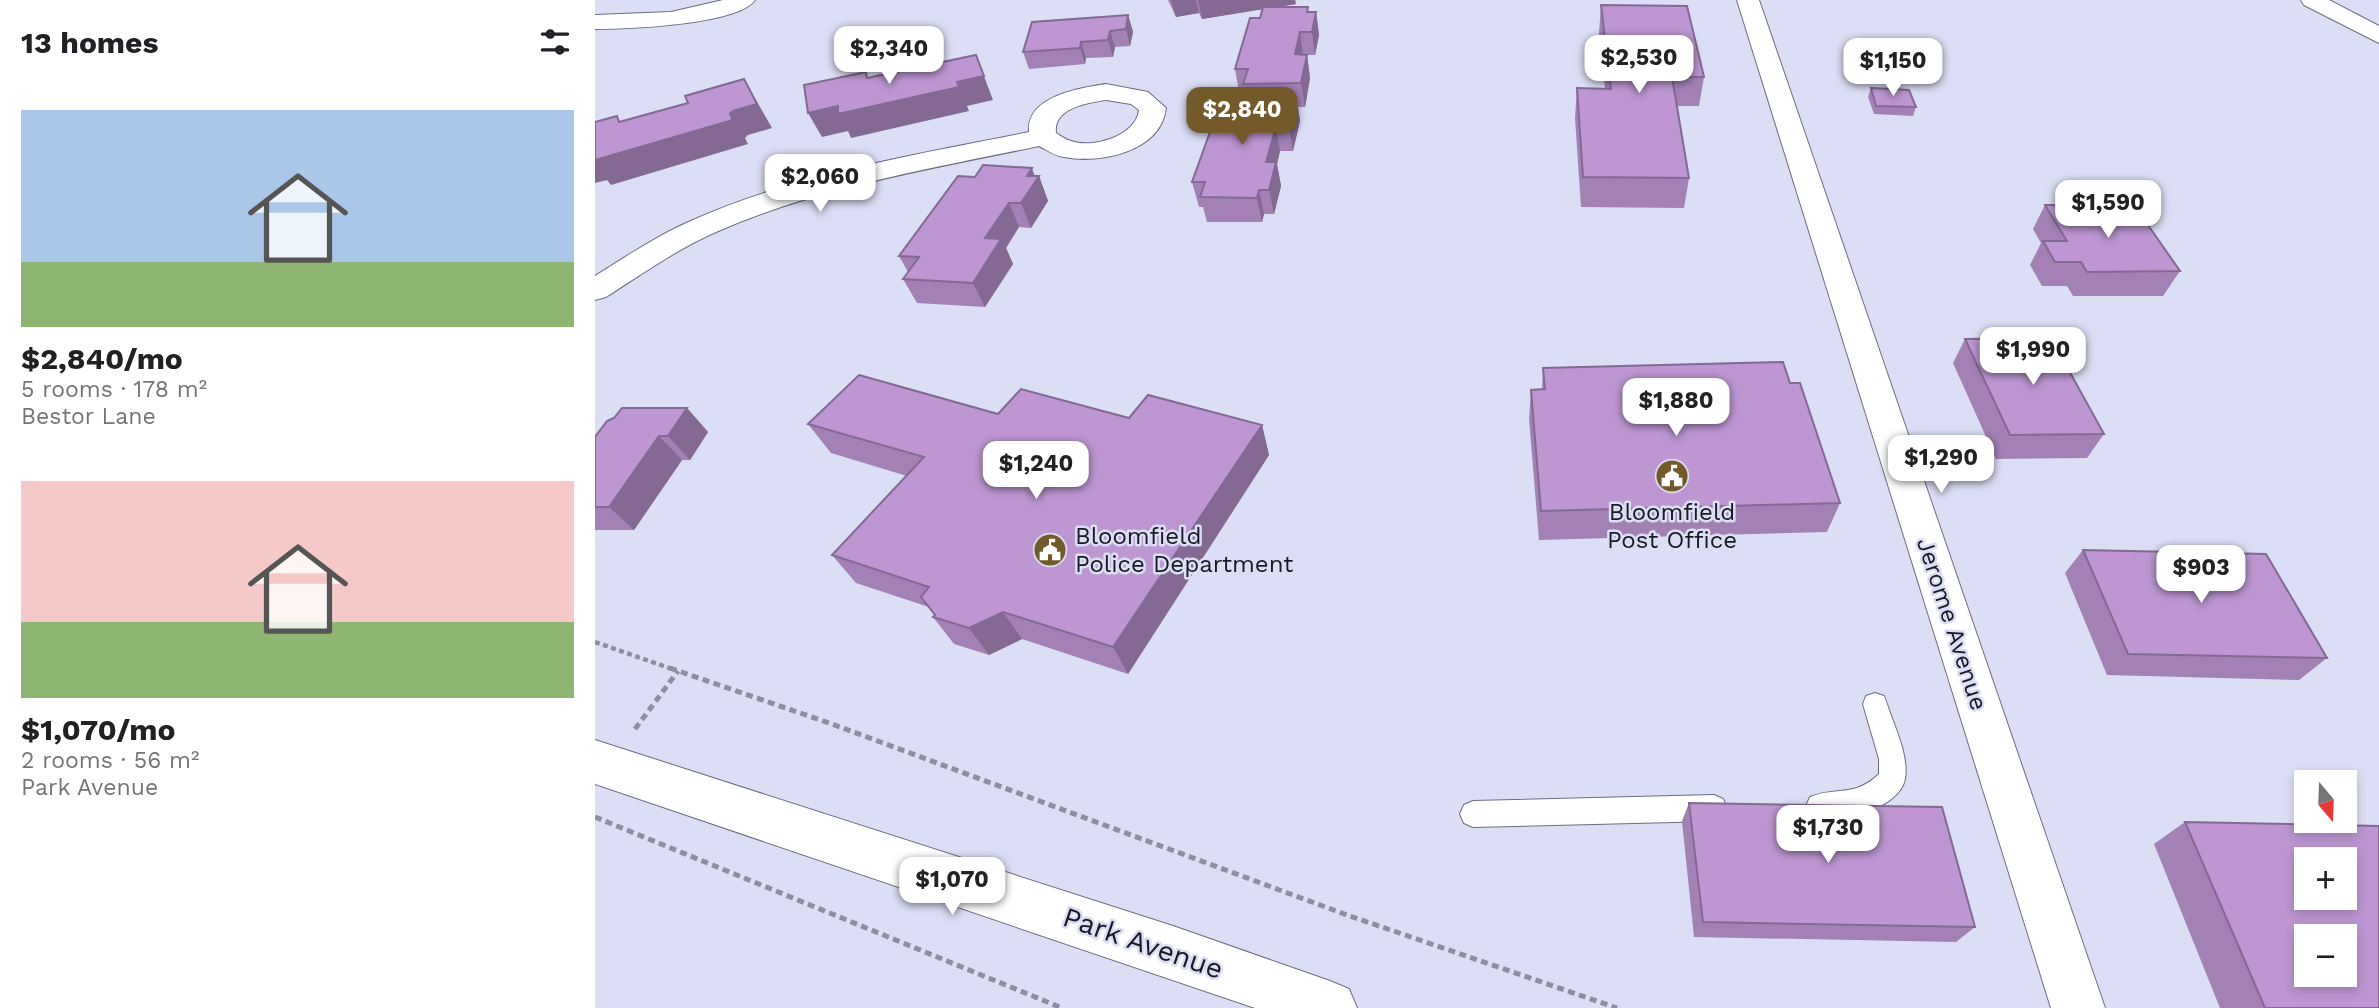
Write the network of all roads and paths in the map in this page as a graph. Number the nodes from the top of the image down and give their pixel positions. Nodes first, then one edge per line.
1 (744, 0) edge
2 (1748, 0) edge
3 (2312, 0) edge
4 (595, 22) edge
5 (2379, 36) edge
6 (1043, 137) dead end
7 (595, 290) edge
8 (595, 642) edge
9 (1875, 704) dead end
10 (595, 762) edge
11 (1788, 807) edge
12 (1734, 808) edge
13 (1473, 814) dead end
14 (595, 817) edge
15 (1062, 1008) edge
16 (1331, 1008) edge
17 (1618, 1008) edge
18 (2078, 1008) edge

1 - 4 street
2 - 18 street, Jerome Avenue
3 - 5 street
6 - 7 street
8 - 17 path
9 - 11 lane
10 - 16 street, Park Avenue
12 - 13 lane
14 - 15 path

